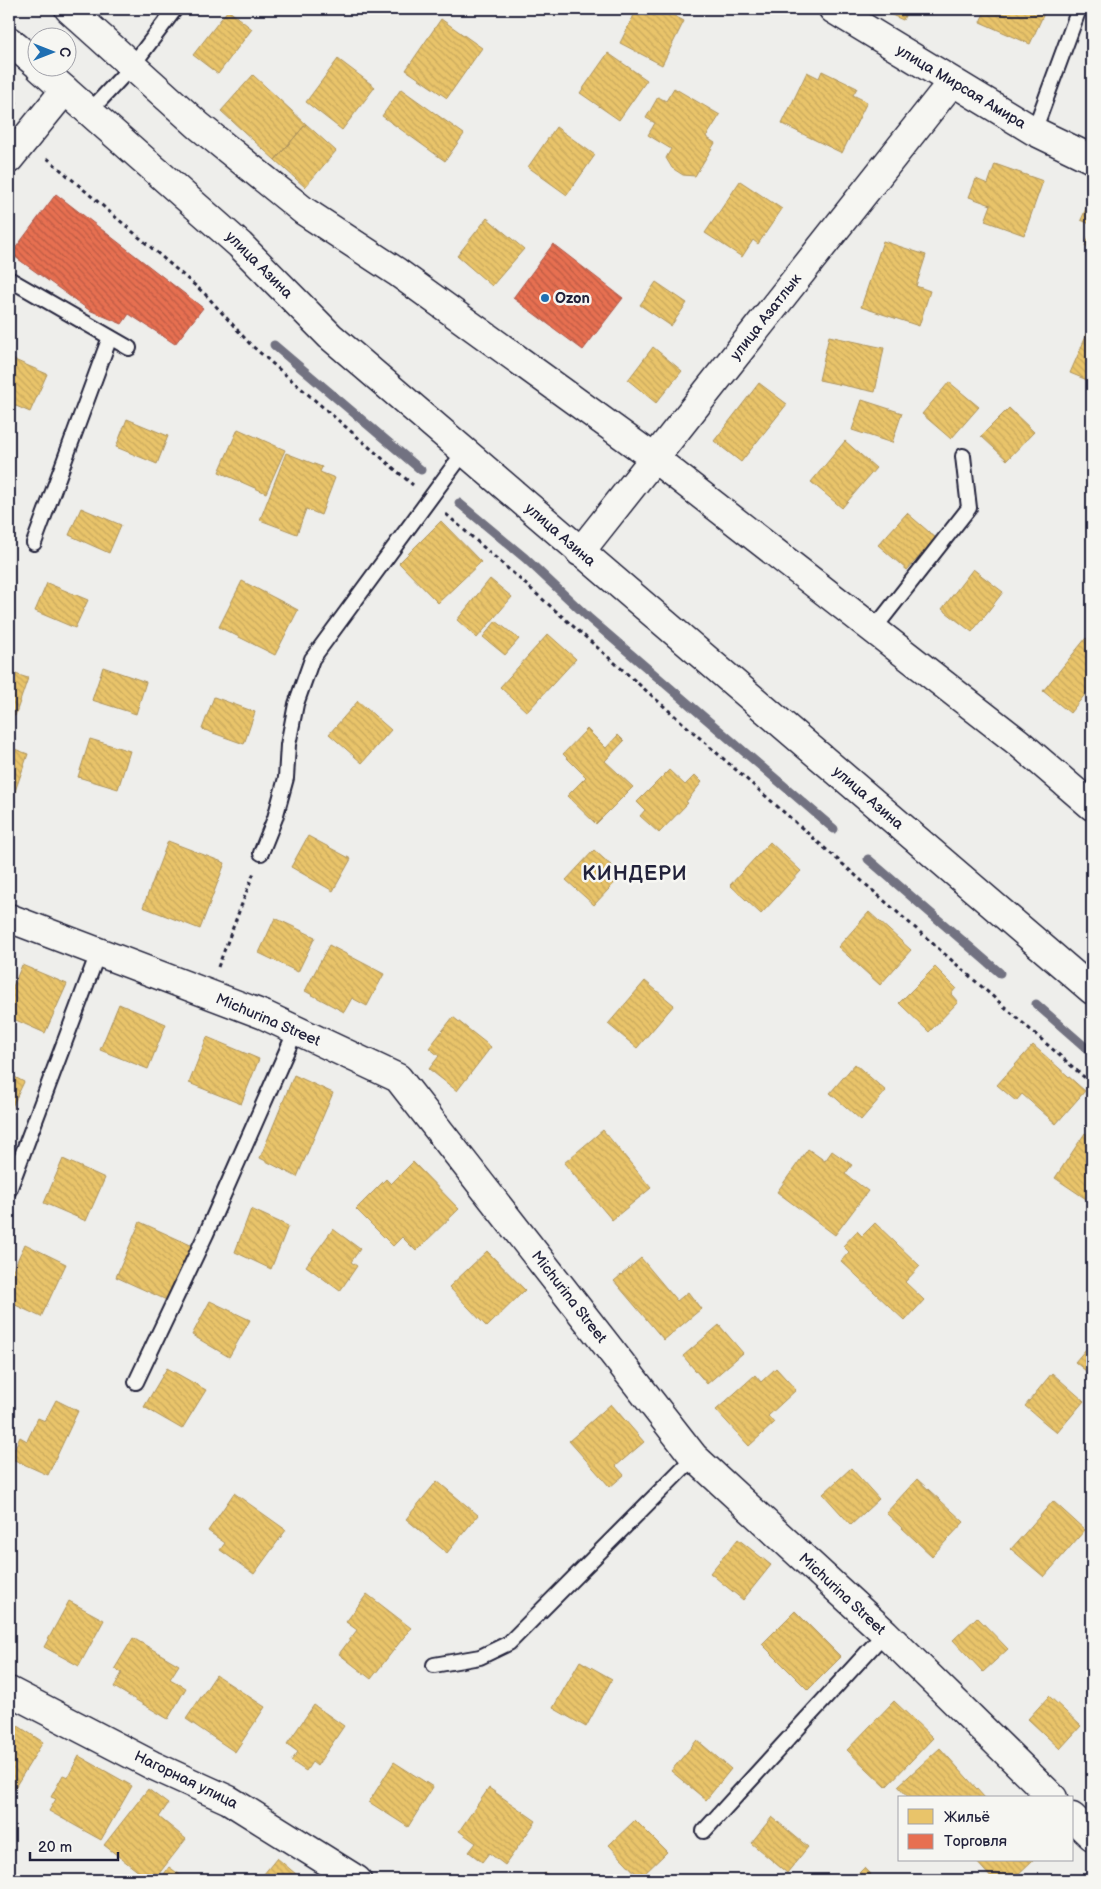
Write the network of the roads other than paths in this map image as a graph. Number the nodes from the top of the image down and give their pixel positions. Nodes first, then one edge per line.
1 (70, 9) edge
2 (175, 9) edge
3 (832, 9) edge
4 (1079, 9) edge
5 (9, 41) edge
6 (28, 57) edge
7 (132, 66) junction
8 (52, 78) edge
9 (952, 82) junction
10 (65, 90) junction
11 (90, 112) junction
12 (1034, 131) junction
13 (17, 149) edge
14 (1092, 159) edge
15 (9, 279) edge
16 (110, 337) junction
17 (129, 348) dead end
18 (464, 452) junction
19 (963, 456) dead end
20 (654, 458) junction
21 (34, 543) dead end
22 (580, 552) junction
23 (874, 629) junction
24 (1092, 806) edge
25 (261, 853) road end
26 (9, 918) edge
27 (98, 953) junction
28 (1092, 990) edge
29 (296, 1030) junction
30 (9, 1190) edge
31 (136, 1382) dead end
32 (694, 1457) junction
33 (885, 1633) junction
34 (434, 1665) dead end
35 (9, 1690) edge
36 (1051, 1796) edge
37 (1074, 1819) edge
38 (704, 1831) dead end
39 (1092, 1836) edge
40 (357, 1880) edge

1 - 7 street
2 - 7 lane
3 - 9 street, улица Мирсая Амира
4 - 12 lane
5 - 6 street, улица Азина
7 - 11 lane
7 - 20 street
8 - 10 street, улица Азина
9 - 12 street, улица Мирсая Амира
9 - 20 street, улица Азатлык
10 - 11 street, улица Азина
10 - 13 street
11 - 18 street, улица Азина
12 - 14 street, улица Мирсая Амира
15 - 16 lane
16 - 17 lane
16 - 21 lane
18 - 22 street, улица Азина
18 - 25 lane
19 - 23 lane
20 - 22 street, улица Азатлык
20 - 23 street
22 - 28 street, улица Азина
23 - 24 street
26 - 27 street, Michurina Street
27 - 29 street, Michurina Street
27 - 30 lane
29 - 31 lane
29 - 32 street, Michurina Street
32 - 33 street, Michurina Street
32 - 34 lane
33 - 36 street, Michurina Street
33 - 38 lane
35 - 40 street, Нагорная улица
37 - 39 street

